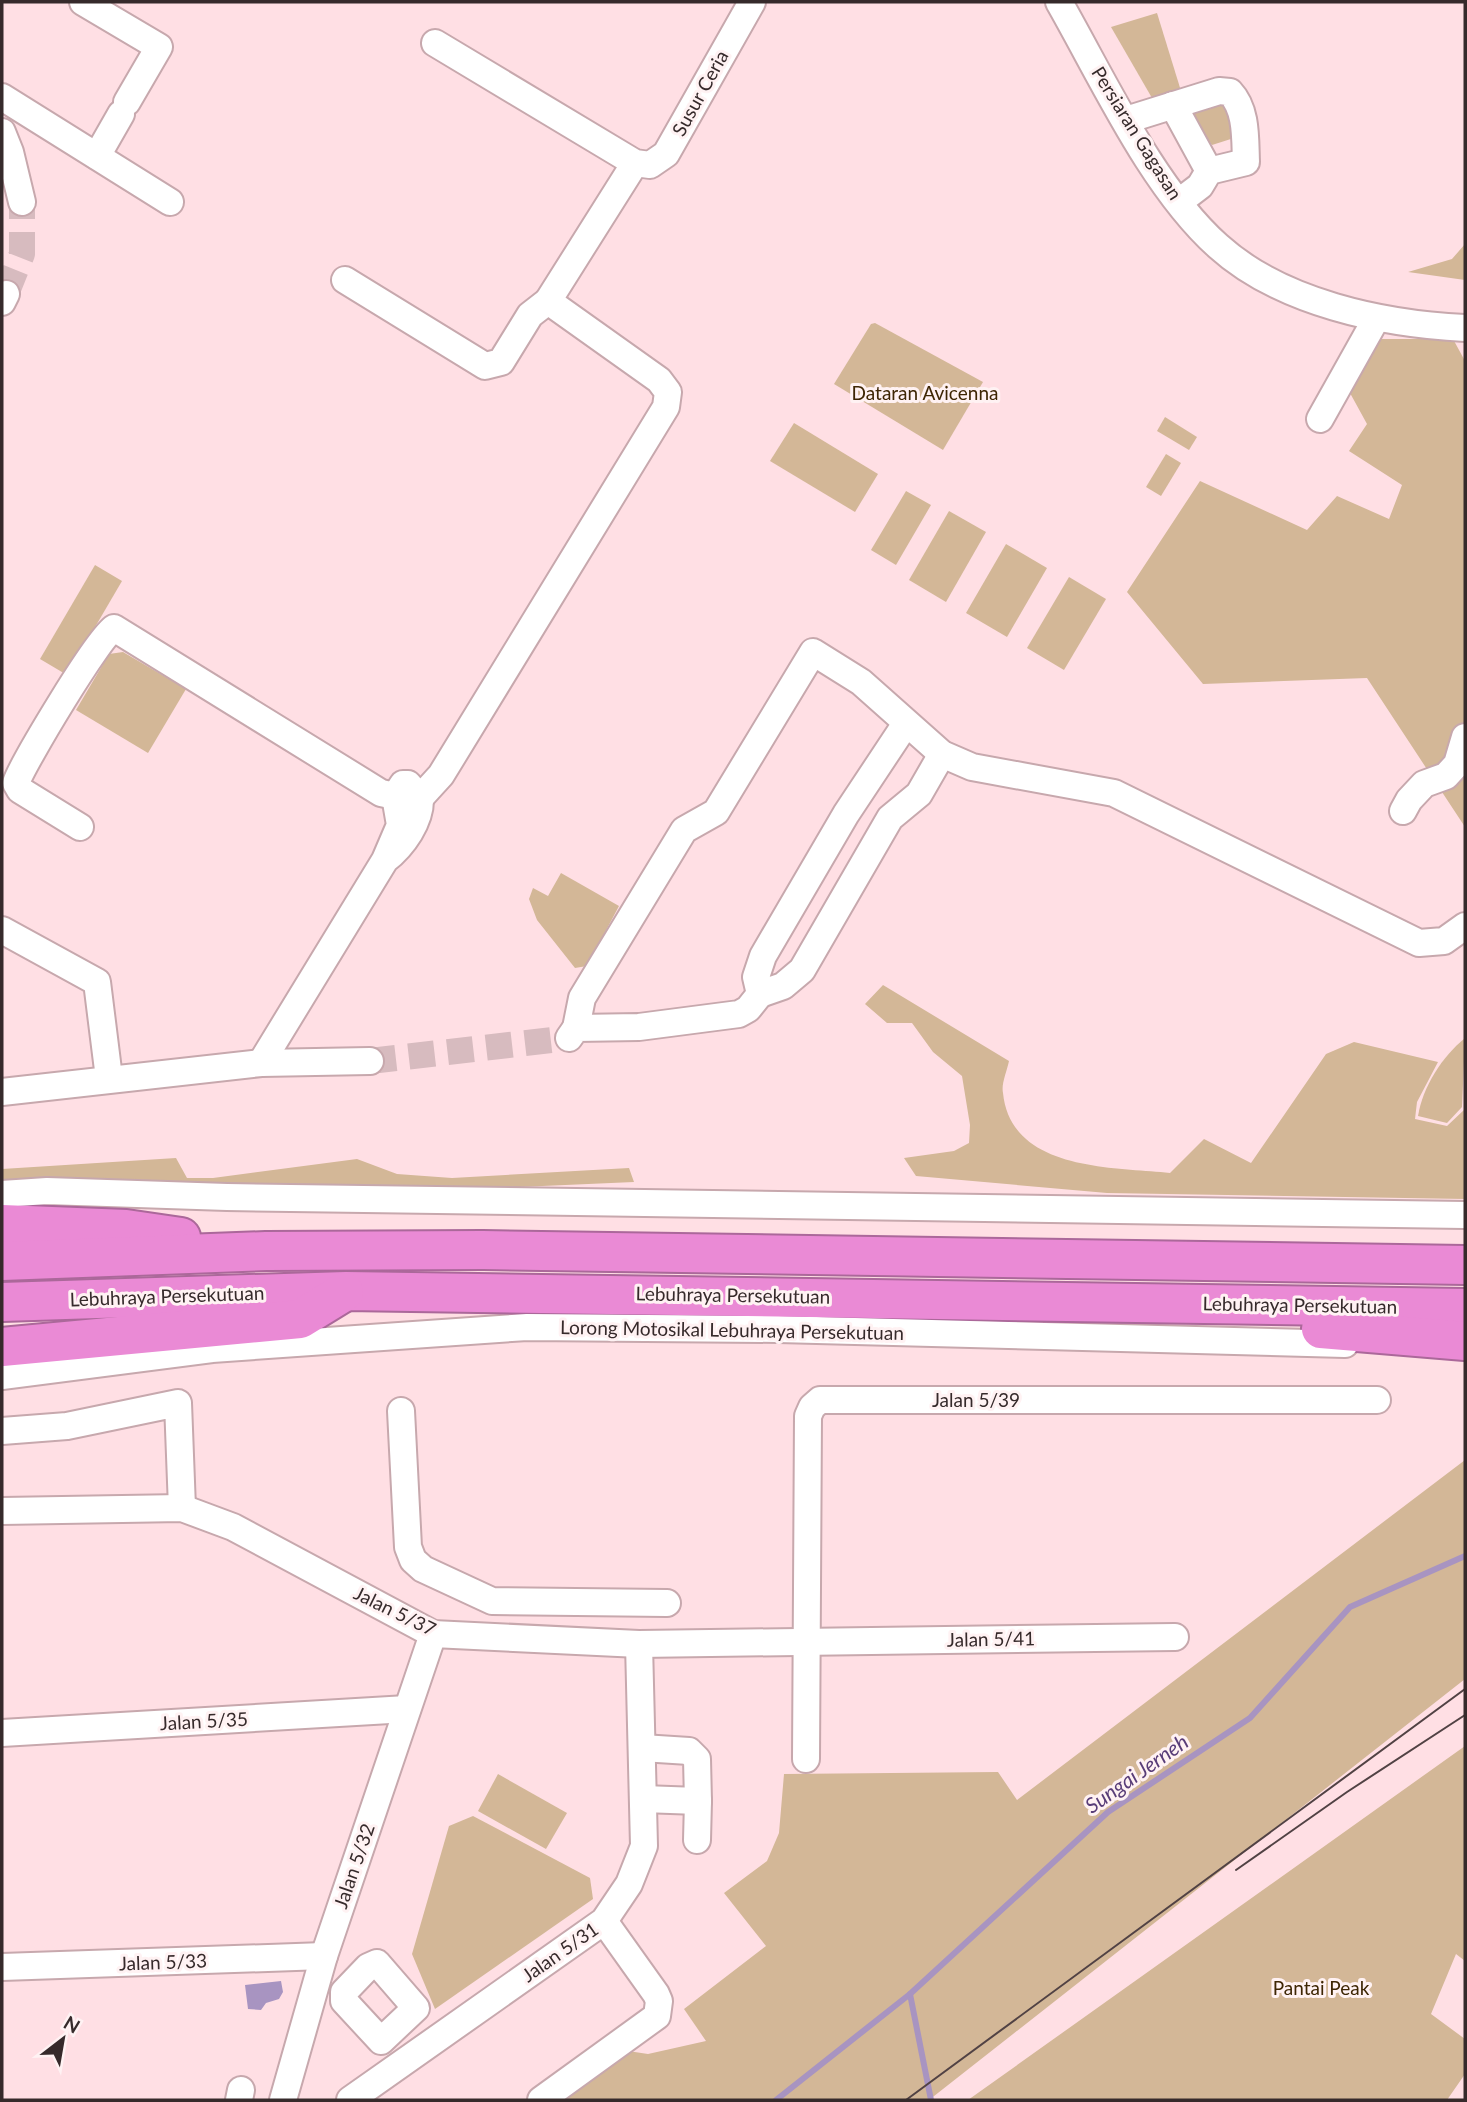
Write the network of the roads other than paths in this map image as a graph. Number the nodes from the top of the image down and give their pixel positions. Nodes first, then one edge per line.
1 (83, 2) edge
2 (752, 2) edge
3 (1059, 2) edge
4 (435, 43) dead end
5 (2, 97) edge
6 (1173, 106) junction
7 (1126, 120) junction
8 (2, 132) edge
9 (97, 156) junction
10 (635, 163) junction
11 (1209, 171) junction
12 (22, 202) tunnel mouth
13 (170, 202) dead end
14 (1179, 202) junction
15 (345, 280) dead end
16 (548, 301) junction
17 (1376, 319) junction
18 (1465, 328) edge
19 (1320, 419) dead end
20 (905, 725) junction
21 (1465, 737) edge
22 (942, 754) junction
23 (407, 797) junction
24 (1403, 811) dead end
25 (846, 814) junction
26 (80, 827) dead end
27 (880, 835) junction
28 (1465, 926) edge
29 (2, 930) edge
30 (760, 994) junction
31 (370, 1061) tunnel mouth
32 (261, 1063) junction
33 (109, 1078) junction
34 (2, 1092) edge
35 (2, 1194) edge
36 (1465, 1215) edge
37 (2, 1223) edge
38 (266, 1251) junction
39 (2, 1261) edge
40 (1465, 1265) edge
41 (346, 1291) junction
42 (2, 1302) edge
43 (1203, 1303) junction
44 (1465, 1308) edge
45 (1288, 1334) junction
46 (1465, 1341) edge
47 (2, 1347) edge
48 (1465, 1349) edge
49 (2, 1376) edge
50 (1377, 1400) dead end
51 (401, 1411) dead end
52 (2, 1431) edge
53 (182, 1508) junction
54 (2, 1511) edge
55 (504, 1601) junction
56 (538, 1601) junction
57 (667, 1603) dead end
58 (433, 1634) junction
59 (502, 1637) junction
60 (1175, 1637) dead end
61 (536, 1639) junction
62 (806, 1641) junction
63 (639, 1644) junction
64 (407, 1709) junction
65 (2, 1733) edge
66 (642, 1748) junction
67 (806, 1759) dead end
68 (643, 1799) junction
69 (698, 1801) junction
70 (697, 1840) dead end
71 (604, 1921) junction
72 (324, 1956) junction
73 (2, 1968) edge
74 (416, 2008) dead end
75 (446, 2032) junction
76 (363, 2097) edge
77 (283, 2100) edge
78 (541, 2100) edge

1 - 9 street
2 - 10 street, Susur Ceria
3 - 7 street, Persiaran Gagasan
4 - 10 street
5 - 9 street
6 - 7 street
6 - 11 street
6 - 11 street
7 - 14 street, Persiaran Gagasan
8 - 12 street
9 - 13 street
10 - 16 street
11 - 14 street
14 - 17 street, Persiaran Gagasan
15 - 16 street
16 - 23 street
17 - 18 street, Persiaran Gagasan
17 - 19 street
20 - 22 street
20 - 25 street
20 - 30 street
21 - 24 street
22 - 27 street
22 - 28 street
23 - 26 street
23 - 32 street
25 - 27 street
25 - 30 street
27 - 30 street
29 - 33 street
31 - 32 street
32 - 33 street
33 - 34 street
35 - 36 street
37 - 38 highway
38 - 39 highway
38 - 40 highway
41 - 42 highway, Lebuhraya Persekutuan
41 - 43 highway, Lebuhraya Persekutuan
41 - 47 highway
43 - 44 highway, Lebuhraya Persekutuan
43 - 45 highway
45 - 46 highway
45 - 48 street, Lorong Motosikal Lebuhraya Persekutuan
45 - 49 street, Lorong Motosikal Lebuhraya Persekutuan
50 - 62 street, Jalan 5/39
51 - 55 street
52 - 53 street
53 - 54 street, Jalan 5/37
53 - 58 street, Jalan 5/37
55 - 56 street
55 - 59 street
56 - 57 street
56 - 61 street
58 - 59 street, Jalan 5/37
58 - 64 street, Jalan 5/32
59 - 61 street, Jalan 5/37
60 - 62 street, Jalan 5/41
61 - 63 street, Jalan 5/37
62 - 63 street, Jalan 5/37
62 - 67 street
63 - 66 street, Jalan 5/31
64 - 65 street, Jalan 5/35
64 - 72 street, Jalan 5/32
66 - 68 street, Jalan 5/31
66 - 69 street
68 - 69 street
68 - 71 street, Jalan 5/31
69 - 70 street
71 - 75 street, Jalan 5/31
71 - 78 street
72 - 73 street, Jalan 5/33
72 - 77 street, Jalan 5/32
74 - 75 street
75 - 76 street, Jalan 5/31

